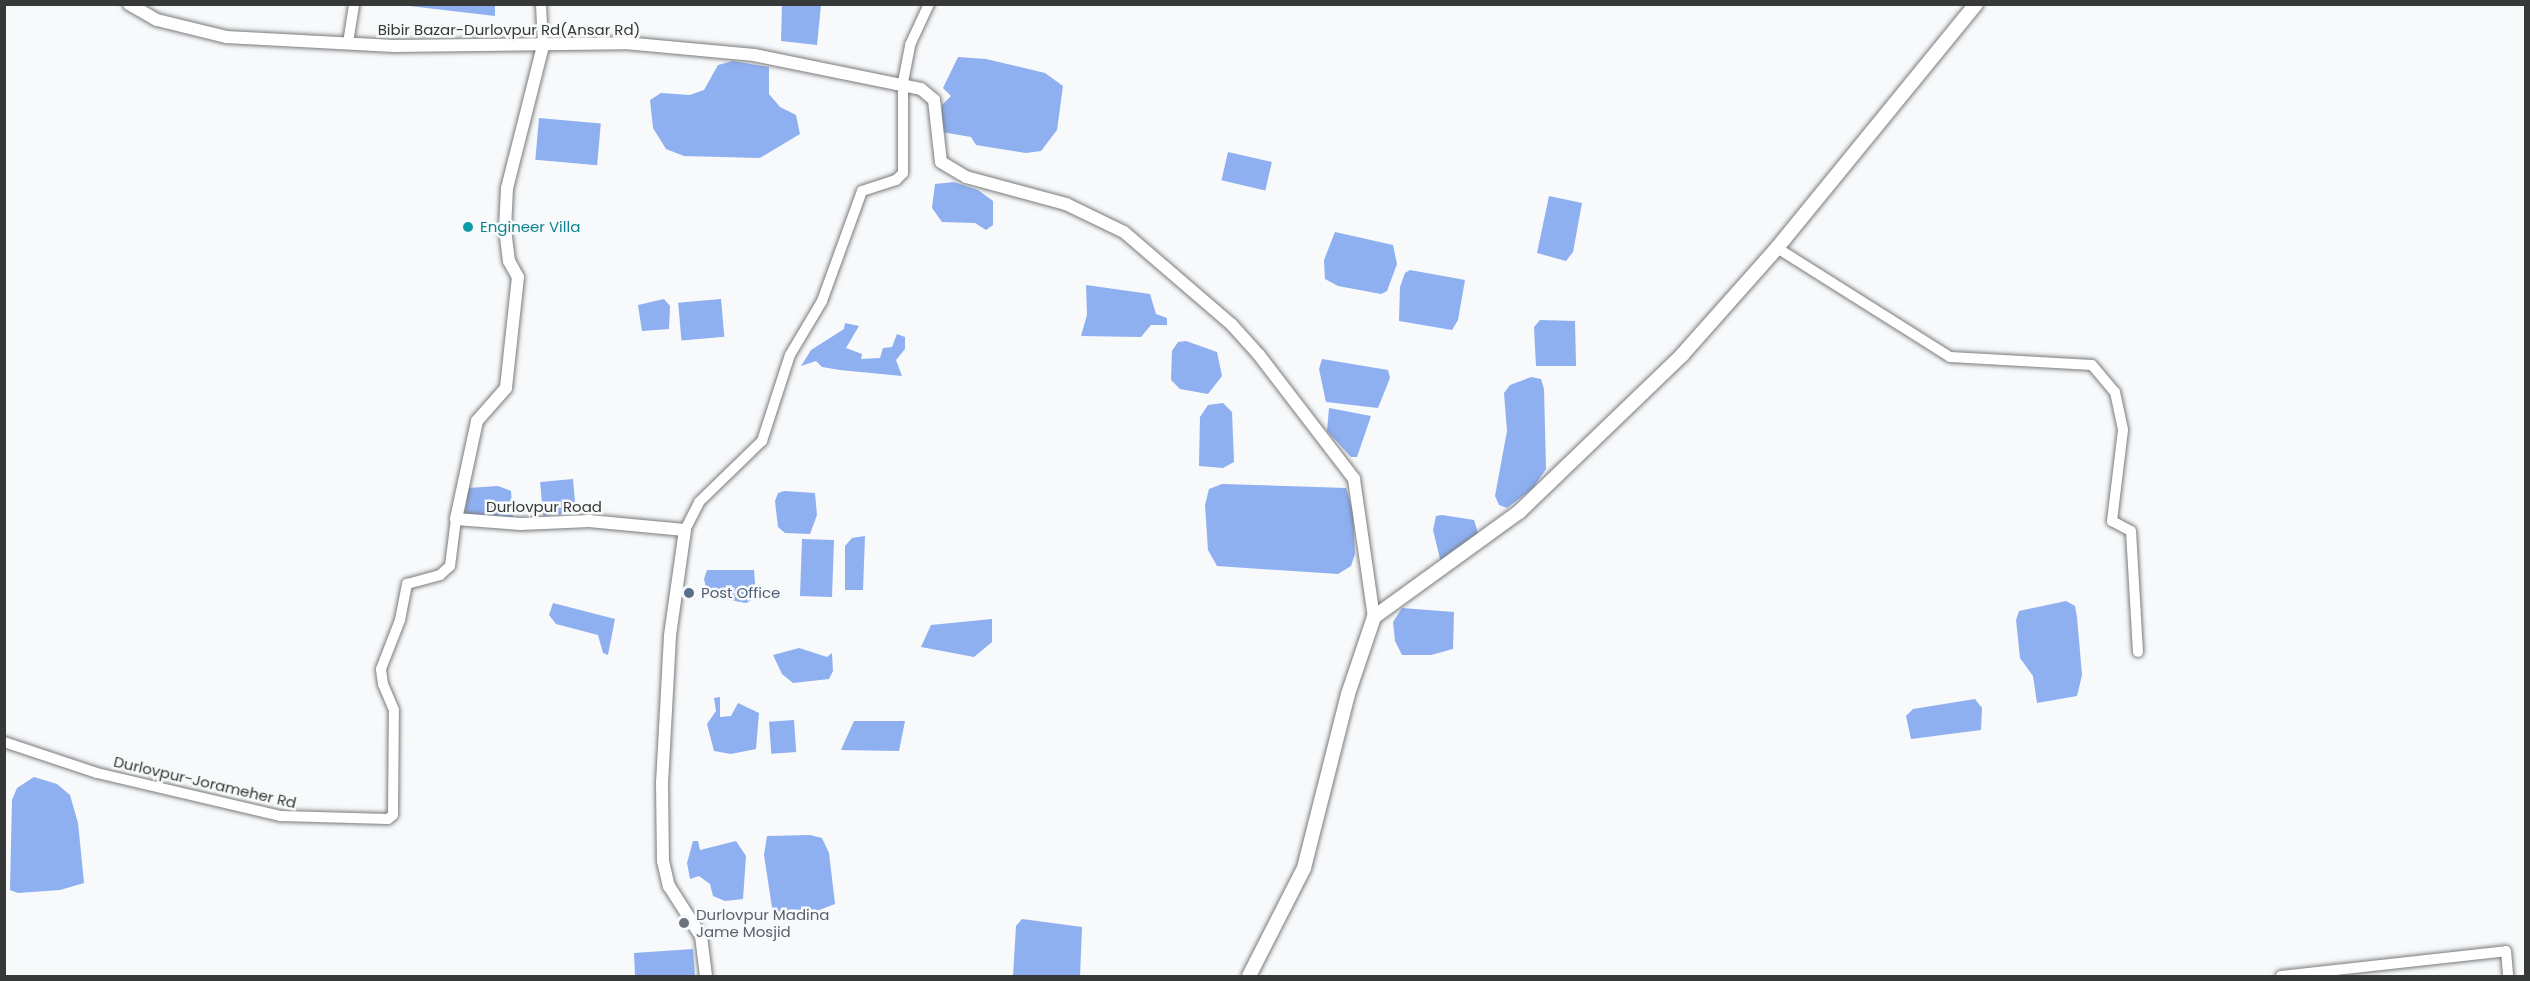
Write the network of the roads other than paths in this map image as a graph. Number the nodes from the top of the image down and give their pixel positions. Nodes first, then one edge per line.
1 (129, 4) edge
2 (354, 4) edge
3 (540, 4) edge
4 (929, 4) edge
5 (1976, 4) edge
6 (348, 43) junction
7 (543, 46) junction
8 (903, 82) junction
9 (1777, 248) junction
10 (456, 519) junction
11 (685, 530) junction
12 (1374, 617) junction
13 (2138, 652) dead end
14 (4, 742) edge
15 (706, 976) edge
16 (1249, 976) edge
17 (2281, 976) edge
18 (2508, 976) edge

1 - 6 street, Bibir Bazar-Durlovpur Rd(Ansar Rd)
2 - 6 street
3 - 7 street
4 - 8 street
5 - 9 main road
6 - 7 street, Bibir Bazar-Durlovpur Rd(Ansar Rd)
7 - 8 street, Bibir Bazar-Durlovpur Rd(Ansar Rd)
7 - 10 street
8 - 11 street
8 - 12 street, Bibir Bazar-Durlovpur Rd(Ansar Rd)
9 - 12 main road
9 - 13 street
10 - 11 street, Durlovpur Road
10 - 14 street, Durlovpur-Jorameher Rd
11 - 15 street
12 - 16 main road
17 - 18 street

